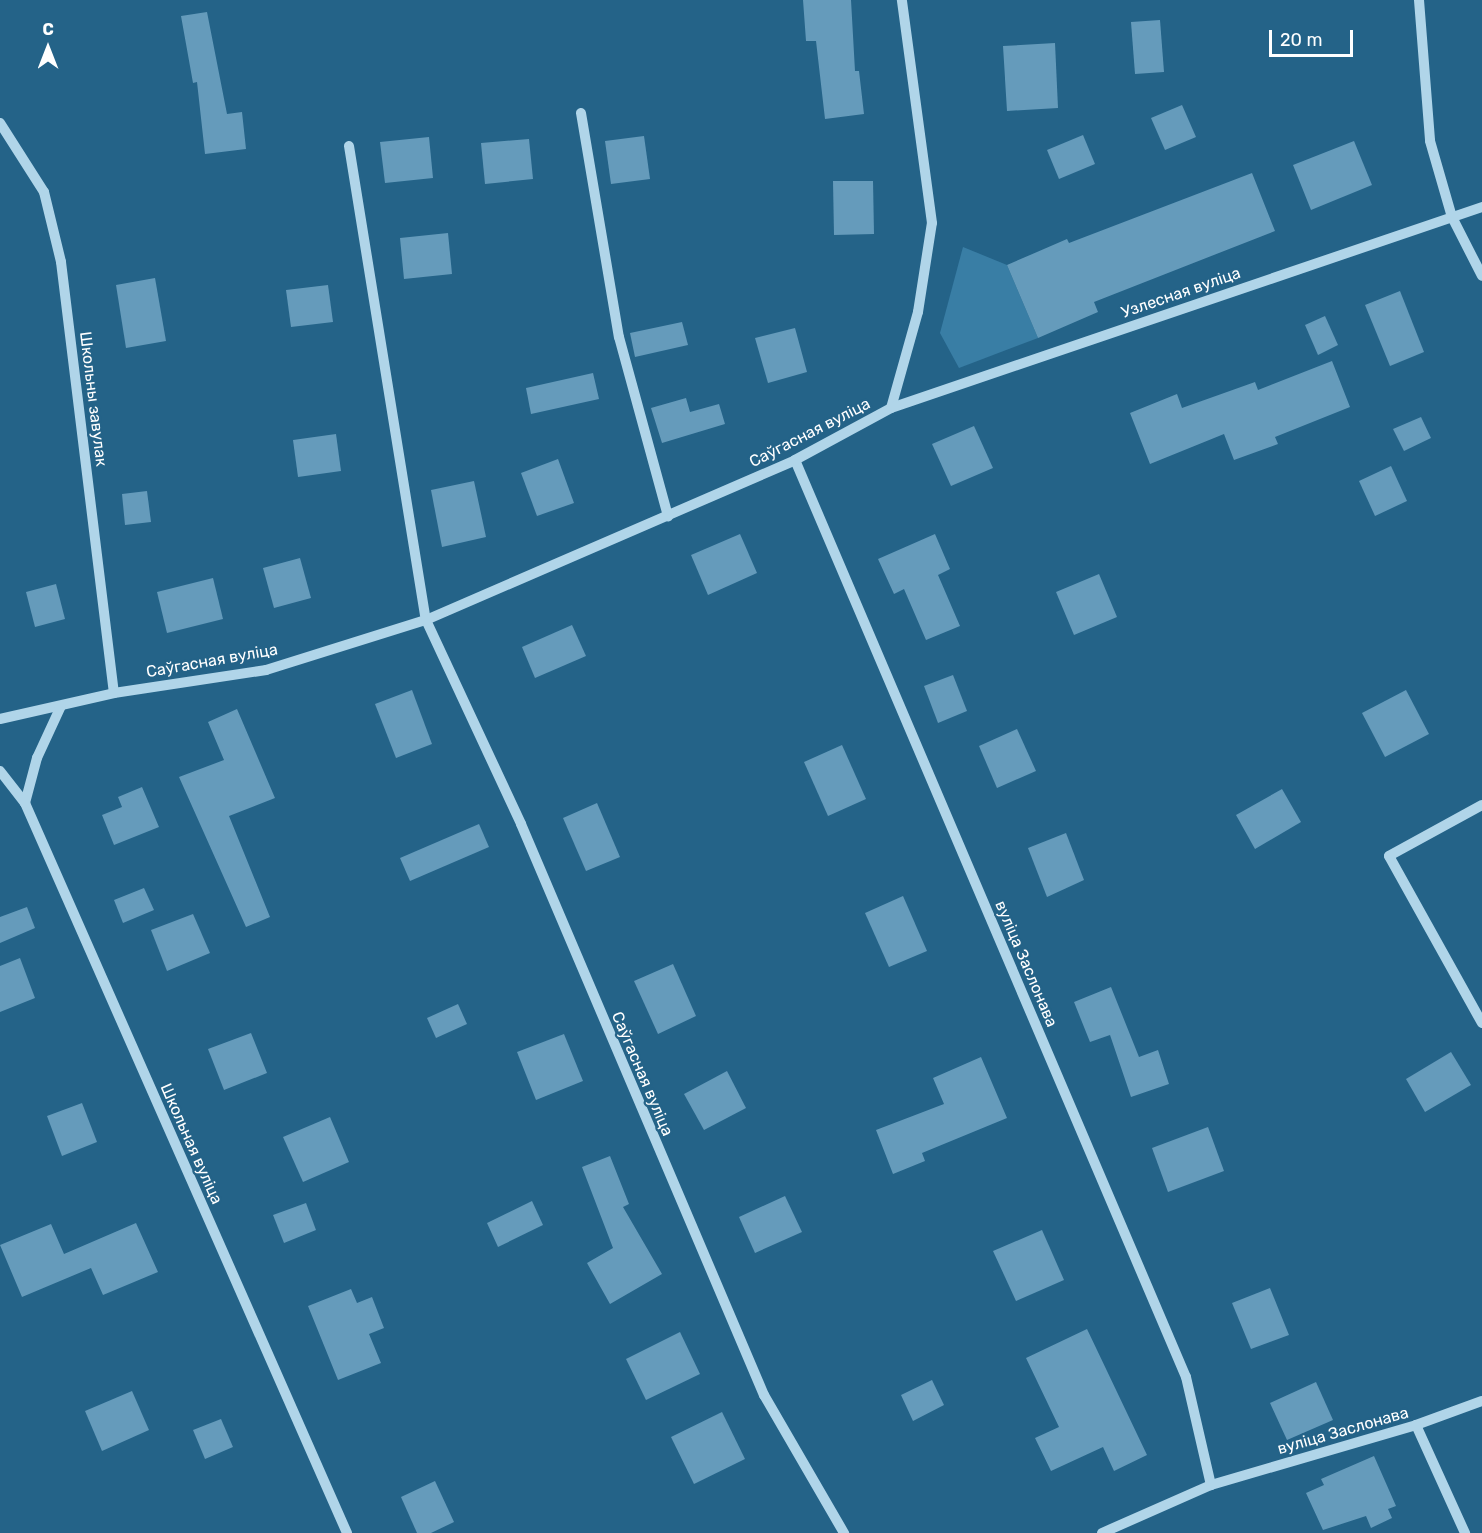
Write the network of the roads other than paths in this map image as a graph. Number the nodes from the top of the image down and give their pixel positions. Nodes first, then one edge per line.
1 (902, 0) edge
2 (1419, 0) edge
3 (581, 113) dead end
4 (0, 123) edge
5 (349, 146) dead end
6 (1482, 207) edge
7 (1452, 217) junction
8 (1482, 276) edge
9 (891, 408) junction
10 (795, 460) junction
11 (668, 516) junction
12 (426, 620) junction
13 (114, 693) junction
14 (61, 706) junction
15 (0, 719) edge
16 (0, 771) edge
17 (25, 803) junction
18 (1482, 805) edge
19 (1482, 1023) edge
20 (1482, 1401) edge
21 (1416, 1425) junction
22 (1211, 1485) junction
23 (347, 1533) edge
24 (844, 1533) edge
25 (1102, 1533) edge
26 (1465, 1533) edge

1 - 9 street, Саўгасная вуліца
2 - 7 street
3 - 11 street
4 - 13 street, Школьны завулак
5 - 12 street
6 - 7 street, Узлесная вуліца
7 - 8 street
7 - 9 street, Узлесная вуліца
9 - 10 street, Саўгасная вуліца
10 - 11 street, Саўгасная вуліца
10 - 22 street, вуліца Заслонава
11 - 12 street, Саўгасная вуліца
12 - 13 street, Саўгасная вуліца
12 - 24 street, Саўгасная вуліца
13 - 14 street, Саўгасная вуліца
14 - 15 street, Саўгасная вуліца
14 - 17 street
16 - 17 street, Школьная вуліца
17 - 23 street, Школьная вуліца
18 - 19 street
20 - 21 street, вуліца Заслонава
21 - 22 street, вуліца Заслонава
21 - 26 street
22 - 25 street, вуліца Заслонава

